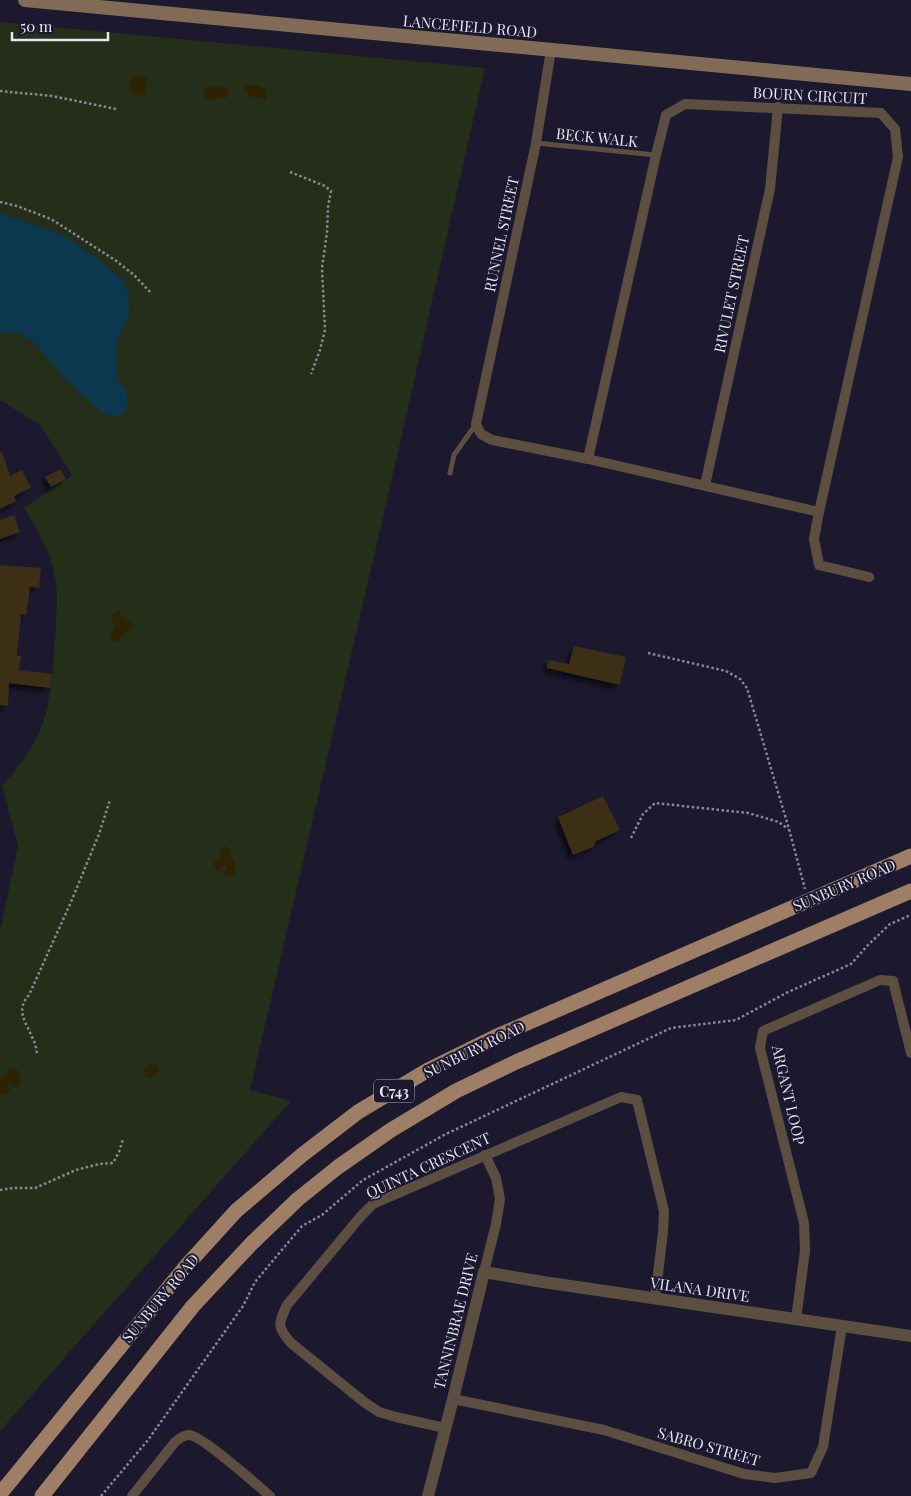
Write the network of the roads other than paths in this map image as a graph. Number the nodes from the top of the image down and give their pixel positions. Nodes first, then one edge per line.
1 (25, 0) edge
2 (551, 50) junction
3 (911, 84) edge
4 (778, 107) junction
5 (536, 143) junction
6 (656, 155) junction
7 (476, 424) junction
8 (588, 460) junction
9 (450, 473) dead end
10 (704, 485) junction
11 (819, 512) junction
12 (869, 577) dead end
13 (911, 856) edge
14 (911, 891) edge
15 (911, 1053) edge
16 (485, 1155) junction
17 (484, 1272) junction
18 (655, 1299) junction
19 (796, 1319) junction
20 (842, 1326) junction
21 (911, 1336) edge
22 (453, 1399) junction
23 (445, 1428) junction
24 (0, 1494) edge
25 (42, 1496) edge
26 (132, 1496) edge
27 (270, 1496) edge
28 (428, 1496) edge

1 - 2 main road, LANCEFIELD ROAD
2 - 3 main road, LANCEFIELD ROAD
2 - 5 street, RUNNEL STREET
4 - 6 street, BOURN CIRCUIT
4 - 10 street, RIVULET STREET
4 - 11 street, BOURN CIRCUIT
5 - 6 lane, BECK WALK
5 - 7 street, RUNNEL STREET
6 - 8 street, BOURN CIRCUIT
7 - 8 street
7 - 9 lane, RUNNEL STREET
8 - 10 street
10 - 11 street
11 - 12 street, BOURN CIRCUIT
13 - 24 main road, SUNBURY ROAD / C743
14 - 25 main road, SUNBURY ROAD / C743
15 - 19 street, ARGANT LOOP
16 - 17 street, TANNINBRAE DRIVE
16 - 18 street, QUINTA CRESCENT
16 - 23 street, QUINTA CRESCENT
17 - 18 street, VILANA DRIVE
17 - 22 street, TANNINBRAE DRIVE
18 - 19 street, VILANA DRIVE
19 - 20 street, VILANA DRIVE
20 - 21 street, VILANA DRIVE
20 - 22 street, SABRO STREET
22 - 23 street, TANNINBRAE DRIVE
23 - 28 street, TANNINBRAE DRIVE
26 - 27 street

